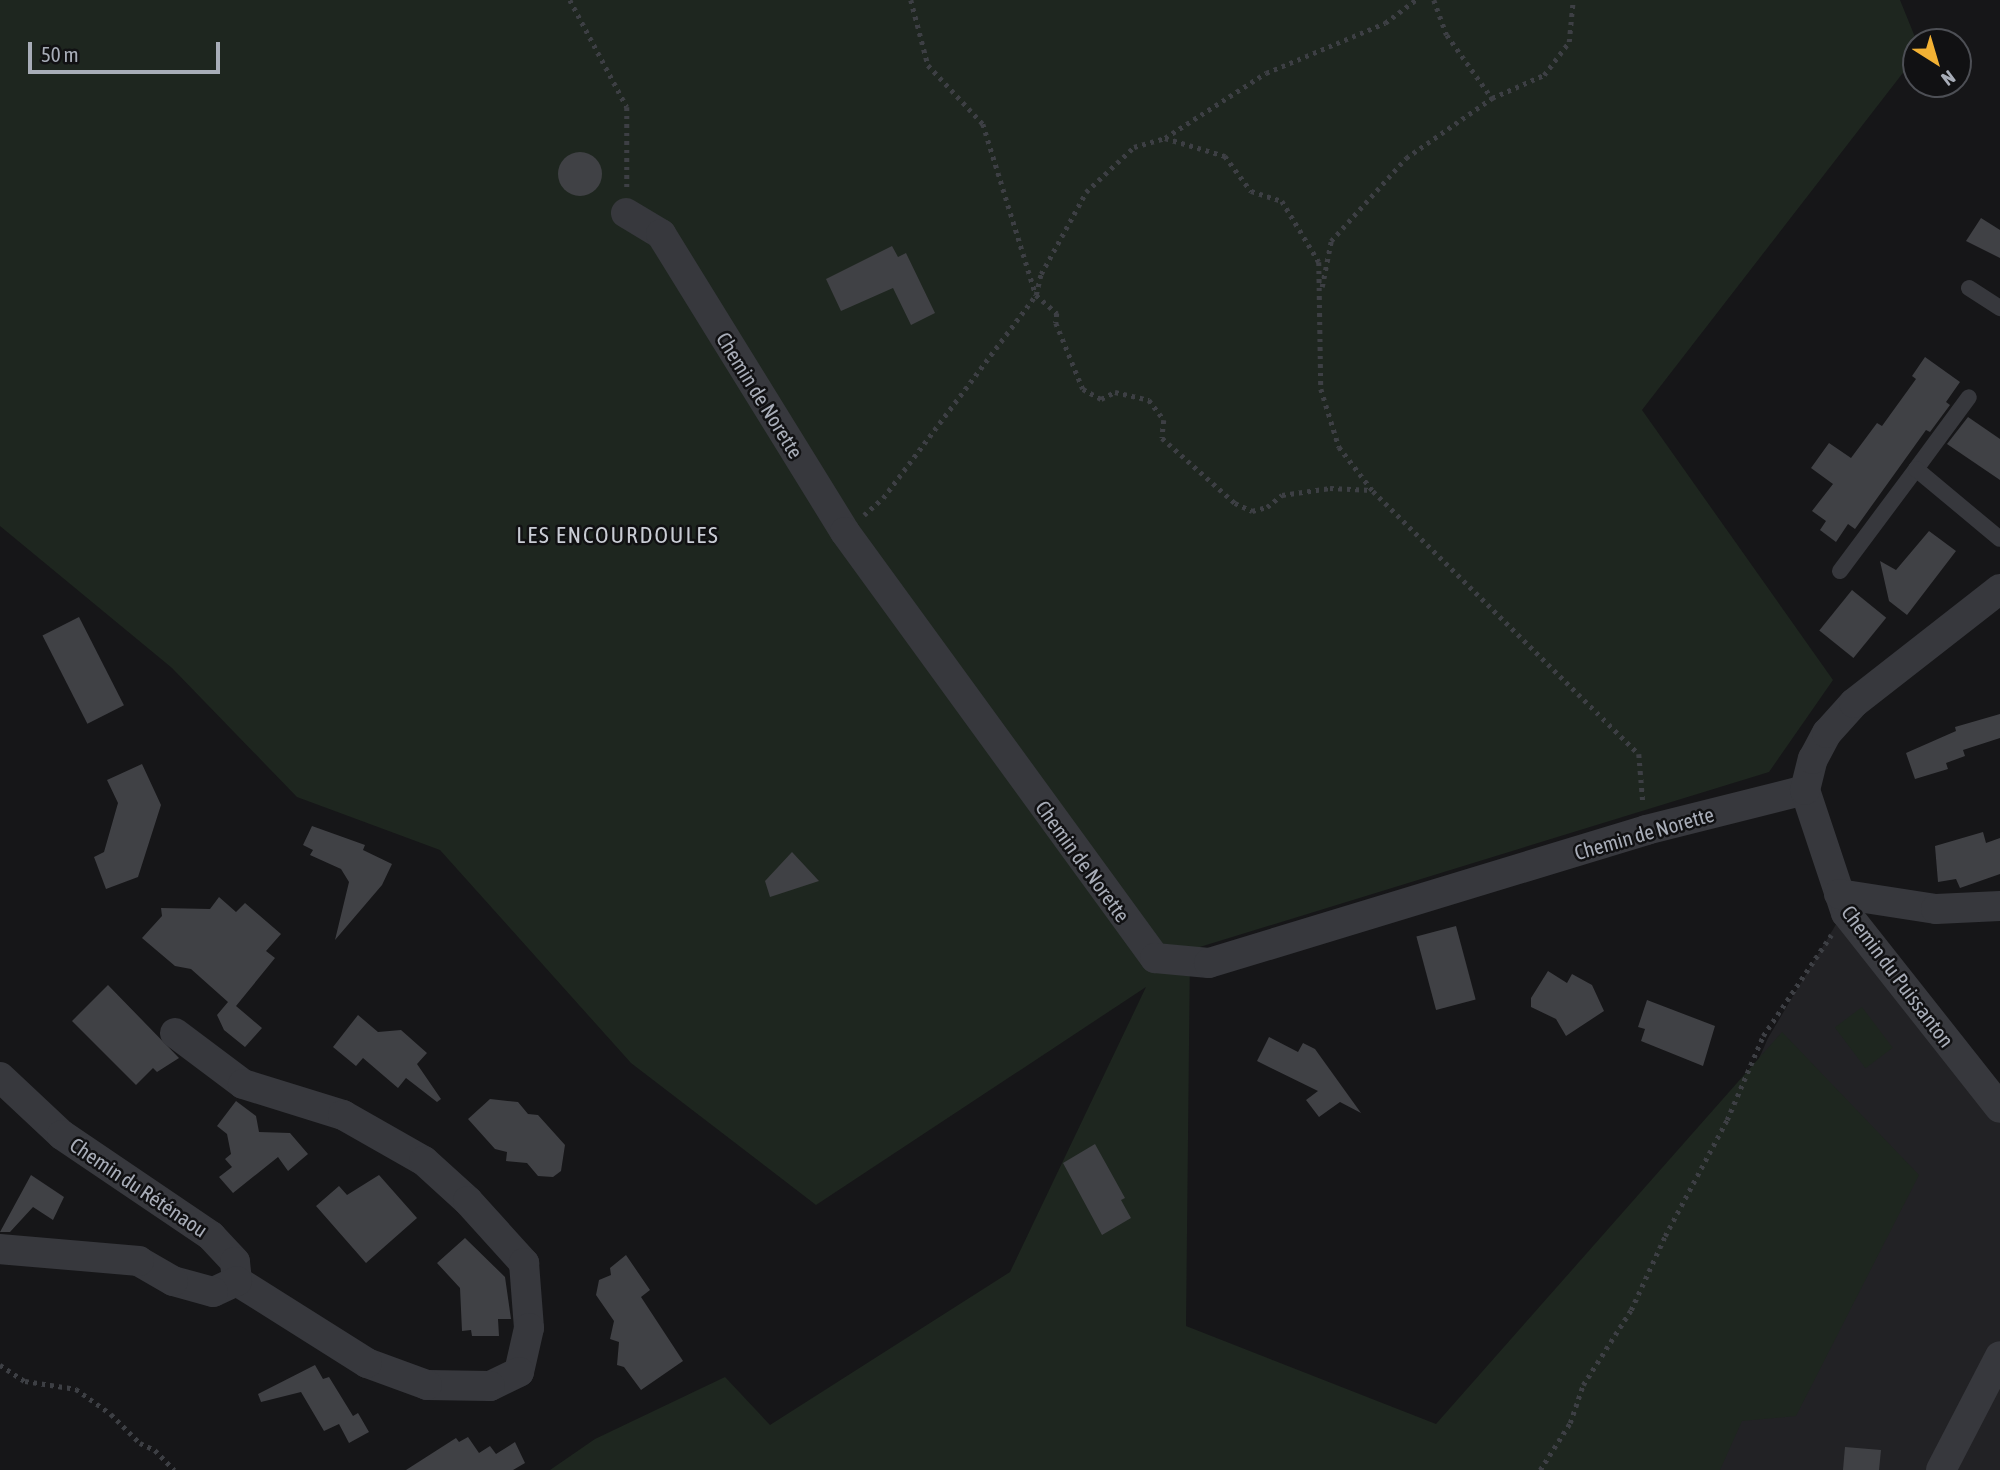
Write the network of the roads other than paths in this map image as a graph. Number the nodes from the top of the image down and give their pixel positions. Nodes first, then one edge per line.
1 (626, 213) road end
2 (1969, 288) dead end
3 (2000, 308) edge
4 (1969, 397) dead end
5 (1916, 470) junction
6 (2000, 539) edge
7 (1840, 570) dead end
8 (2000, 589) edge
9 (1805, 790) junction
10 (1842, 903) junction
11 (2000, 906) edge
12 (175, 1033) dead end
13 (0, 1077) edge
14 (2000, 1108) edge
15 (0, 1249) edge
16 (237, 1281) junction
17 (2000, 1356) edge
18 (1941, 1470) edge

1 - 9 street, Chemin de Norette
2 - 3 lane
4 - 5 lane
5 - 6 lane
5 - 7 lane
8 - 9 street
9 - 10 street, Chemin du Puissanton
10 - 11 street
10 - 14 street, Chemin du Puissanton
12 - 16 street
13 - 16 street, Chemin du Réténaou
15 - 16 street
17 - 18 street

